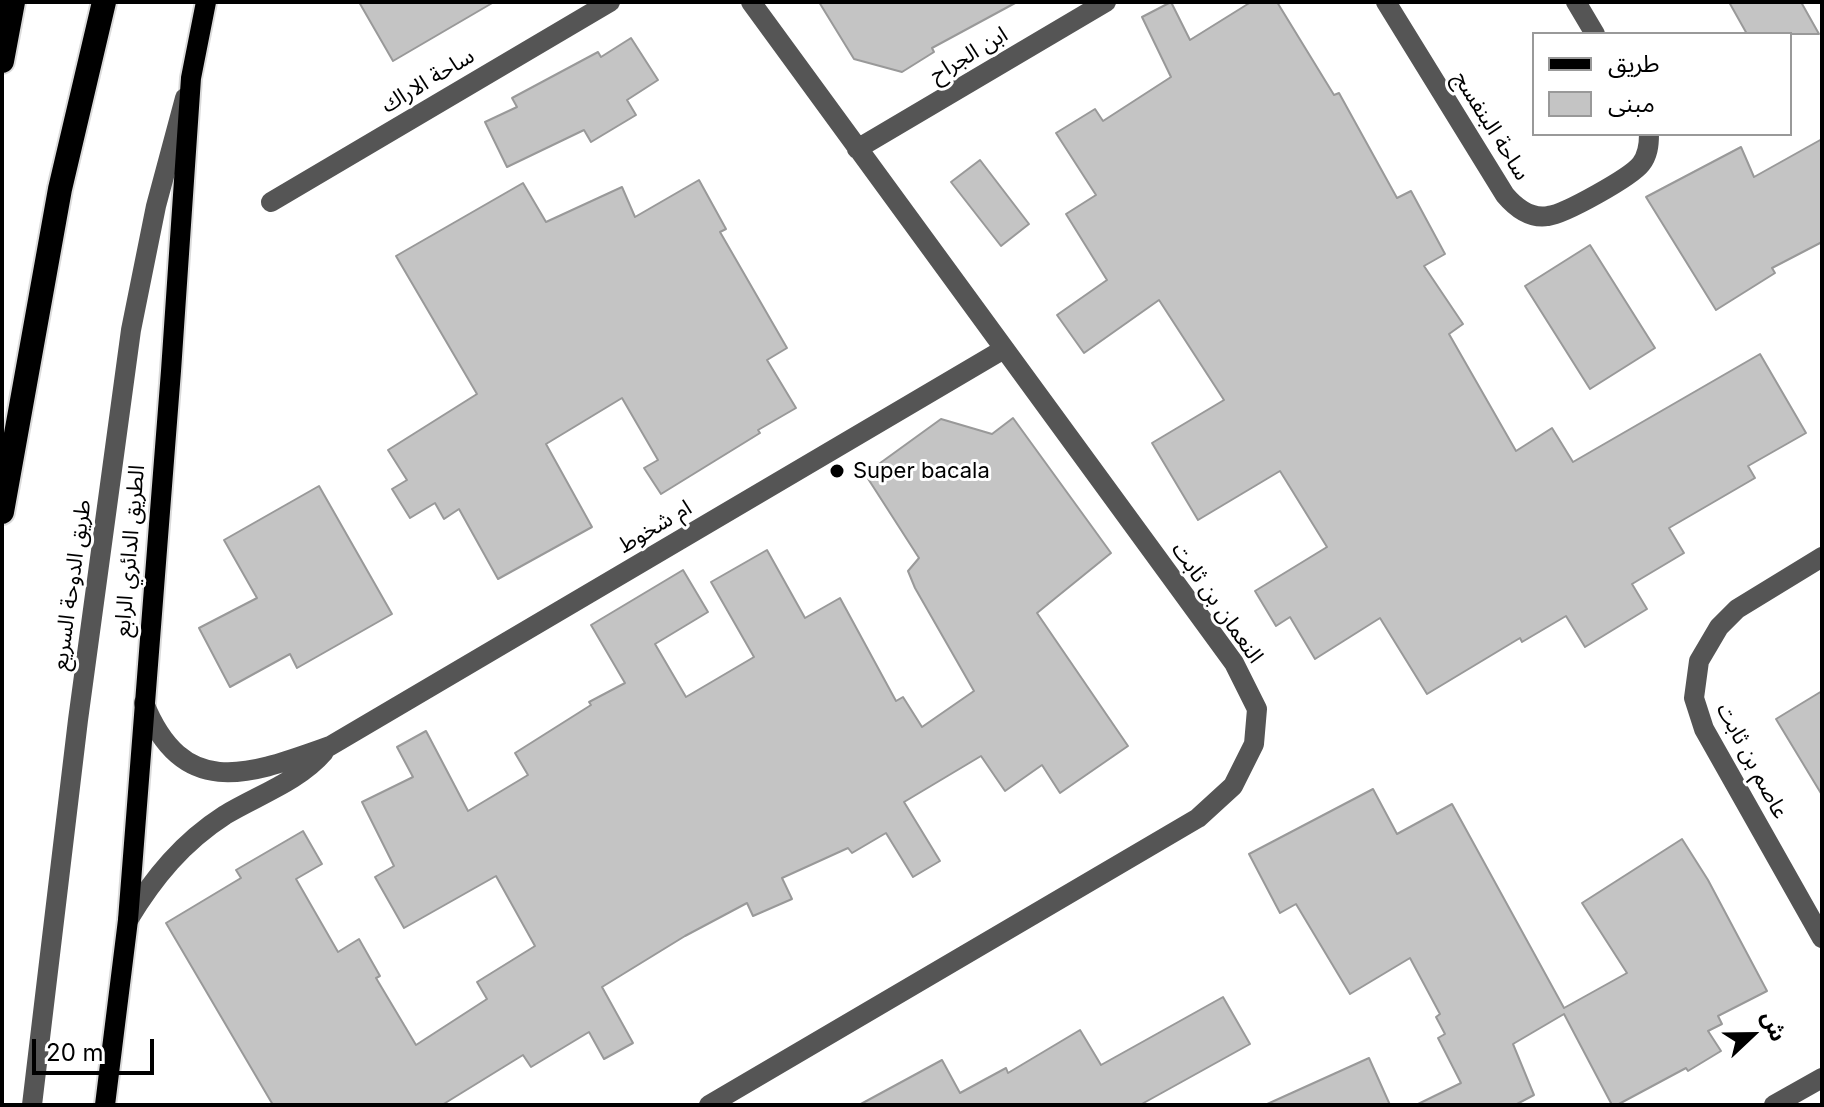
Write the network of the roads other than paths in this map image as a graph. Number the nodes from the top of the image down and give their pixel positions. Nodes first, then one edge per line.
1 (13, 2) edge
2 (104, 2) edge
3 (206, 2) edge
4 (610, 2) edge
5 (751, 2) edge
6 (1106, 2) edge
7 (1386, 2) edge
8 (1576, 2) edge
9 (1594, 32) edge
10 (2, 61) edge
11 (191, 78) junction
12 (1649, 136) edge
13 (857, 149) junction
14 (271, 202) dead end
15 (1004, 349) junction
16 (2, 512) edge
17 (1822, 557) edge
18 (144, 703) junction
19 (330, 746) junction
20 (128, 920) junction
21 (1822, 938) edge
22 (1822, 1078) edge
23 (32, 1105) edge
24 (105, 1105) edge
25 (709, 1105) edge
26 (1774, 1105) edge

1 - 10 highway
2 - 16 highway
3 - 11 main road, الطريق الدائري الرابع
4 - 14 street, ساحة الاراك
5 - 13 street, النعمان بن ثابت
6 - 13 street, ابن الجراح
7 - 12 street, ساحة البنفسج
8 - 9 street
11 - 18 main road, الطريق الدائري الرابع
11 - 23 street, طريق الدوحة السريع
13 - 15 street, النعمان بن ثابت
15 - 19 street, ام شخوط
15 - 25 street, النعمان بن ثابت
17 - 21 street, عاصم بن ثابت
18 - 19 street, ام شخوط
18 - 20 main road, الطريق الدائري الرابع
19 - 20 street, ام شخوط
20 - 24 main road, الطريق الدائري الرابع
22 - 26 street

